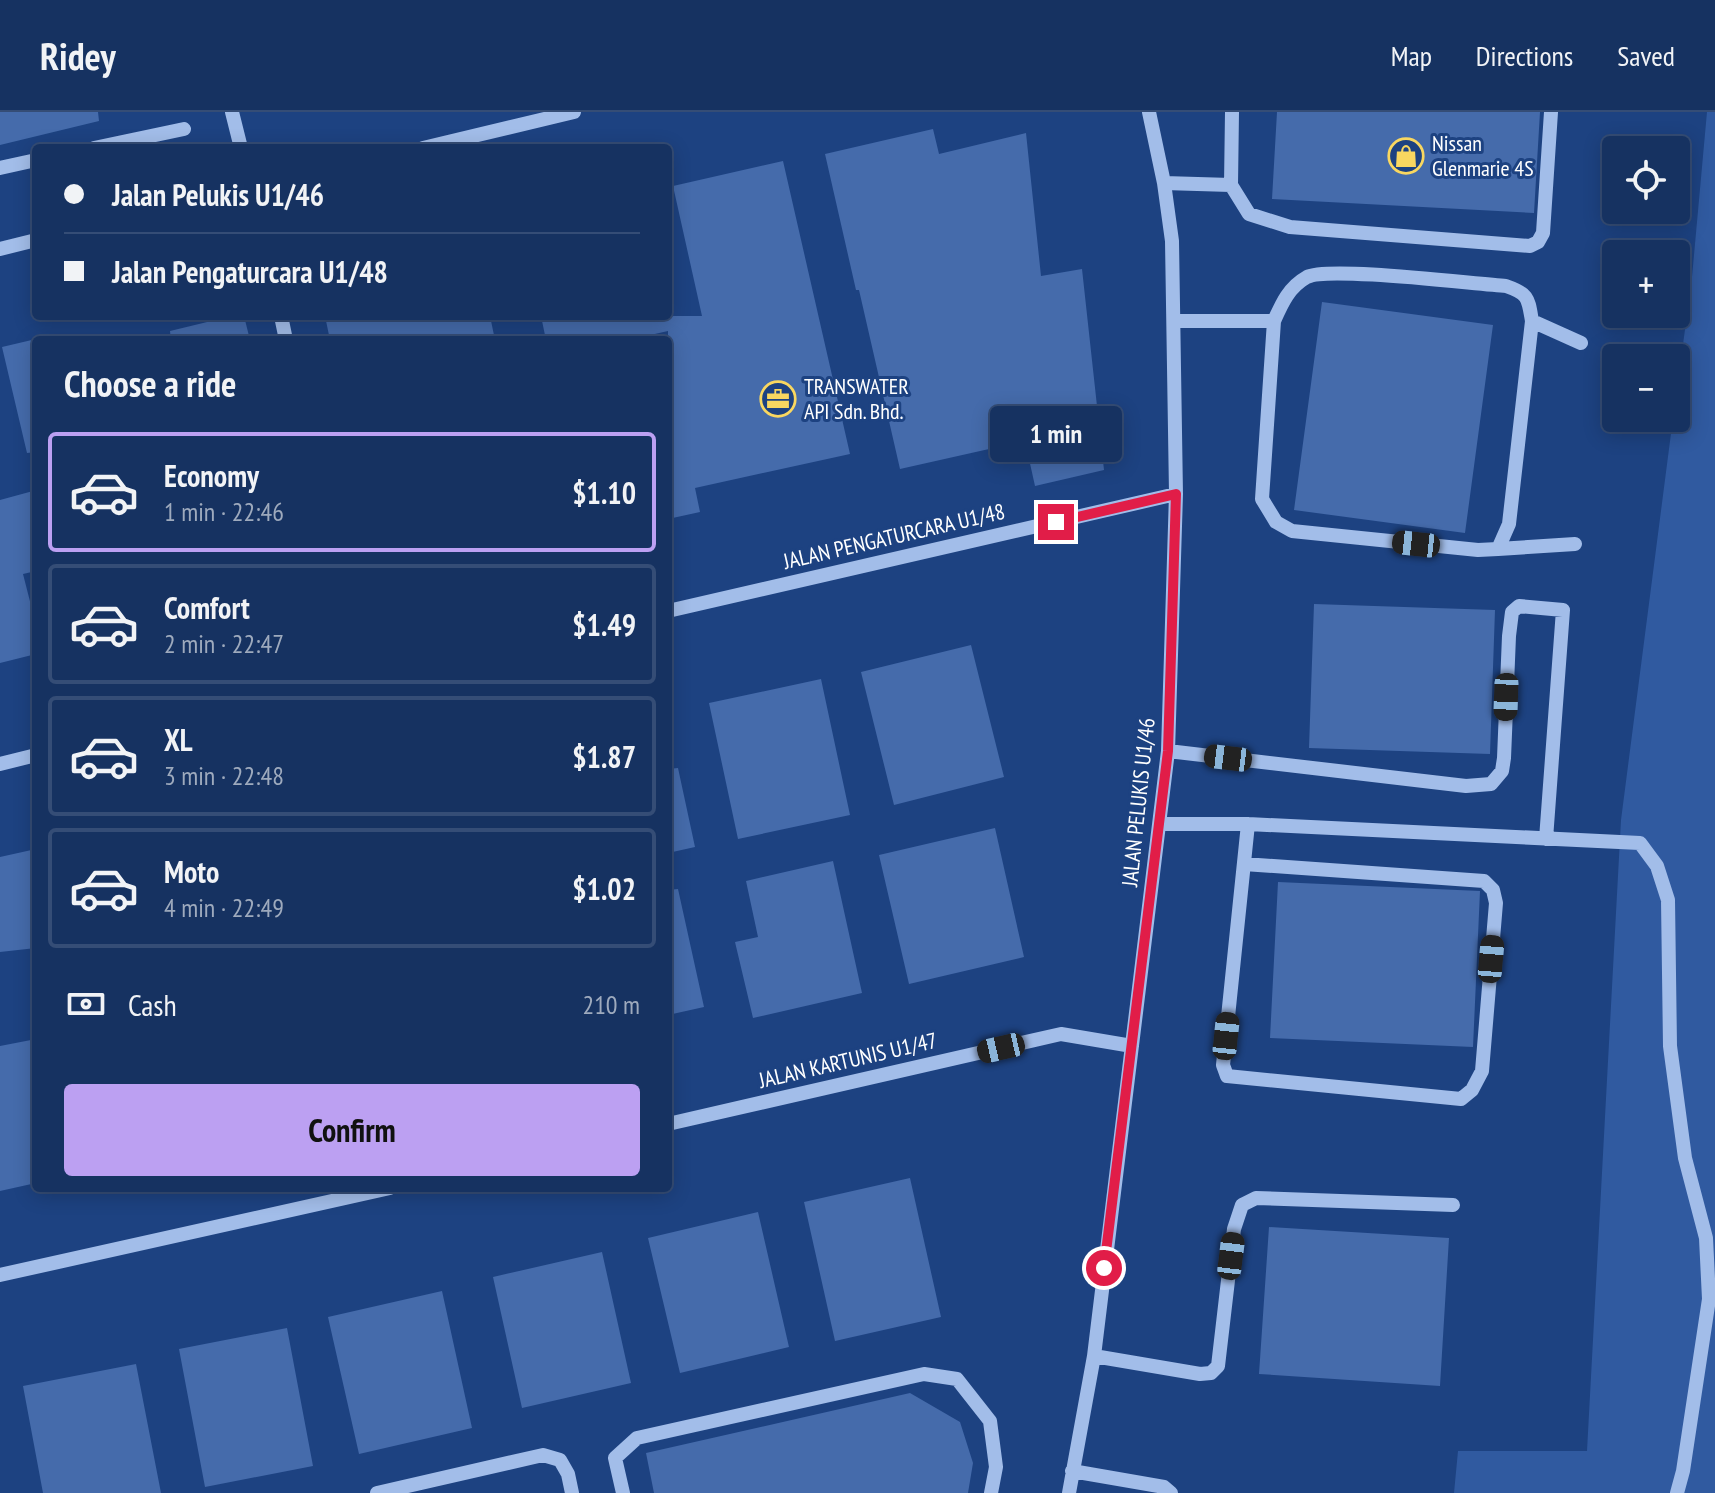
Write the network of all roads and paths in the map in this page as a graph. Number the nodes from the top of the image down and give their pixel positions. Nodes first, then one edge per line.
1 (232, 112) edge
2 (574, 112) edge
3 (1149, 112) edge
4 (1232, 112) edge
5 (1551, 112) edge
6 (516, 119) edge
7 (184, 129) dead end
8 (113, 144) edge
9 (240, 144) edge
10 (436, 144) edge
11 (32, 161) edge
12 (0, 168) edge
13 (1164, 183) junction
14 (1231, 185) junction
15 (32, 241) edge
16 (0, 249) edge
17 (1174, 321) junction
18 (1274, 321) junction
19 (1532, 321) junction
20 (1581, 343) dead end
21 (1176, 494) junction
22 (1575, 544) dead end
23 (1498, 549) junction
24 (672, 610) edge
25 (1168, 751) junction
26 (32, 756) edge
27 (0, 764) edge
28 (1160, 824) junction
29 (1248, 824) junction
30 (1546, 839) junction
31 (1244, 864) junction
32 (1132, 1046) junction
33 (672, 1123) edge
34 (372, 1192) edge
35 (1453, 1205) dead end
36 (0, 1275) edge
37 (1094, 1356) junction
38 (1072, 1471) junction
39 (377, 1493) edge
40 (572, 1493) edge
41 (623, 1493) edge
42 (991, 1493) edge
43 (1069, 1493) edge
44 (1171, 1493) edge
45 (1677, 1493) edge

1 - 9 street
2 - 6 street
3 - 13 street, JALAN PELUKIS U1/46
4 - 14 street
5 - 14 street
6 - 10 street
7 - 8 street
11 - 12 street
13 - 14 street
13 - 17 street, JALAN PELUKIS U1/46
15 - 16 street
17 - 18 street
17 - 21 street, JALAN PELUKIS U1/46
18 - 19 street
18 - 23 street
19 - 20 street
19 - 23 street
21 - 24 street, JALAN PENGATURCARA U1/48
21 - 25 street, JALAN PELUKIS U1/46
22 - 23 street
25 - 28 street, JALAN PELUKIS U1/46
25 - 30 street
26 - 27 street
28 - 29 street
28 - 32 street, JALAN PELUKIS U1/46
29 - 30 street
29 - 31 street
30 - 45 street
31 - 31 street
32 - 33 street, JALAN KARTUNIS U1/47
32 - 37 street, JALAN PELUKIS U1/46
34 - 36 street
35 - 37 street
37 - 38 street, JALAN PELUKIS U1/46
38 - 43 street, JALAN PELUKIS U1/46
38 - 44 street
39 - 40 street
41 - 42 street

